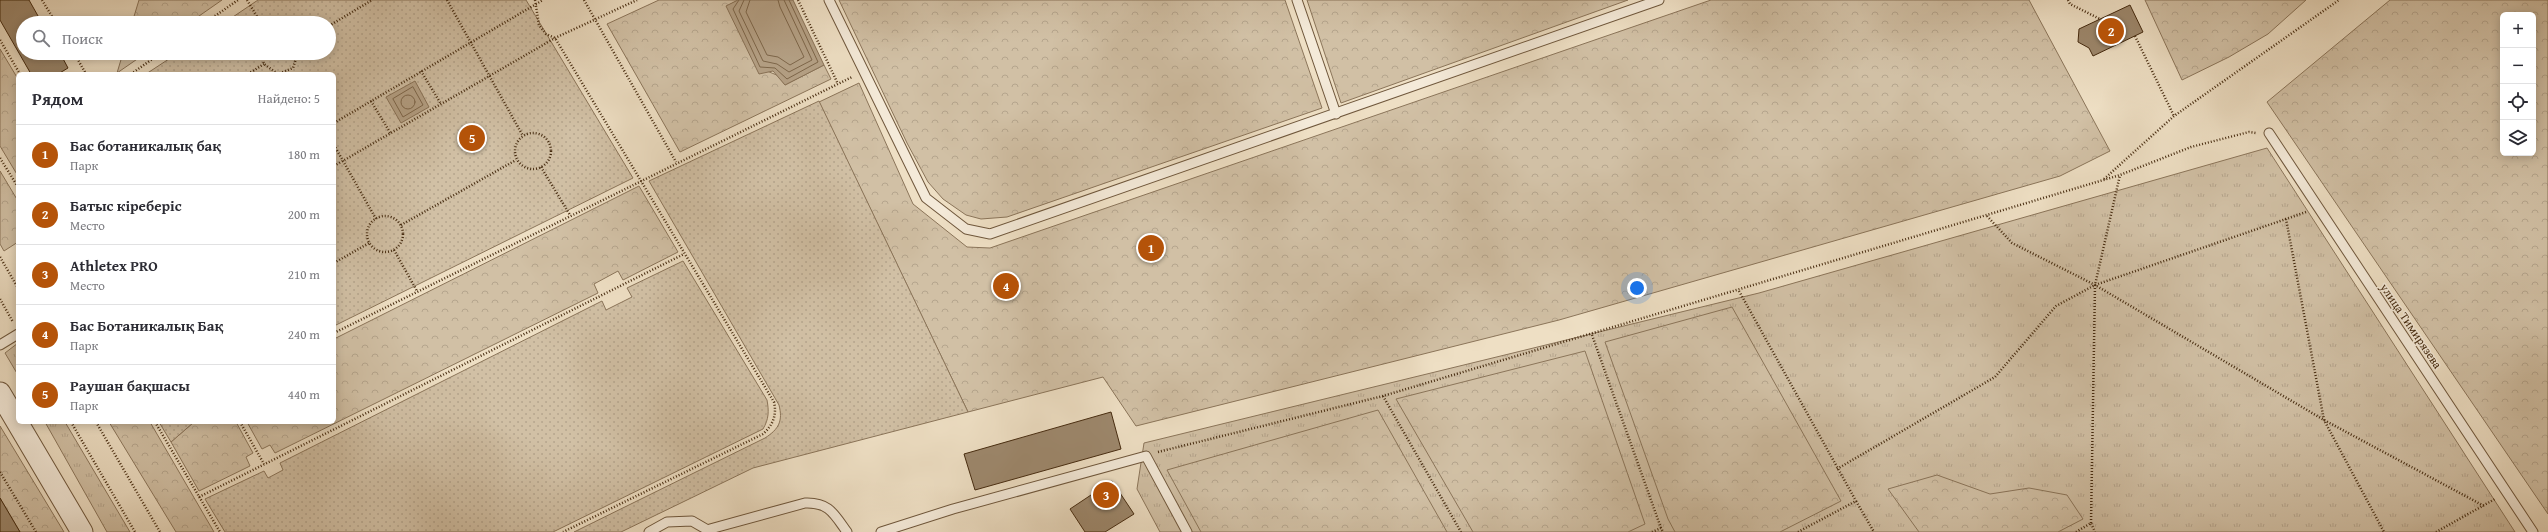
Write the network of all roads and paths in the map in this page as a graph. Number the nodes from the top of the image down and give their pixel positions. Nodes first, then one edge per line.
1 (42, 0) edge
2 (238, 0) edge
3 (247, 0) edge
4 (372, 0) edge
5 (447, 0) edge
6 (535, 0) edge
7 (543, 0) edge
8 (584, 0) edge
9 (637, 0) edge
10 (798, 0) edge
11 (829, 0) edge
12 (1297, 0) edge
13 (1659, 0) edge
14 (2068, 0) edge
15 (2338, 0) edge
16 (537, 3) junction
17 (52, 16) edge
18 (215, 16) edge
19 (257, 16) edge
20 (595, 19) junction
21 (2100, 19) dead end
22 (336, 22) edge
23 (2135, 36) dead end
24 (555, 38) junction
25 (0, 40) edge
26 (471, 42) junction
27 (78, 60) edge
28 (151, 60) edge
29 (263, 60) edge
30 (297, 60) edge
31 (264, 64) junction
32 (290, 70) joint
33 (422, 71) junction
34 (863, 71) junction
35 (19, 72) edge
36 (85, 72) edge
37 (134, 72) edge
38 (251, 72) edge
39 (275, 72) edge
40 (284, 72) edge
41 (490, 76) junction
42 (838, 84) junction
43 (371, 101) junction
44 (441, 104) junction
45 (1336, 114) junction
46 (2174, 116) junction
47 (336, 122) edge
48 (2269, 133) joint
49 (391, 134) junction
50 (523, 136) junction
51 (336, 149) edge
52 (0, 158) edge
53 (516, 160) junction
54 (343, 161) junction
55 (676, 162) junction
56 (336, 165) edge
57 (541, 167) junction
58 (2120, 176) junction
59 (640, 179) junction
60 (2102, 181) junction
61 (16, 184) edge
62 (2319, 208) junction
63 (570, 215) junction
64 (1987, 216) junction
65 (376, 218) junction
66 (2286, 219) junction
67 (401, 225) junction
68 (369, 244) junction
69 (394, 250) junction
70 (684, 254) junction
71 (0, 257) edge
72 (336, 262) edge
73 (16, 285) edge
74 (2095, 285) junction
75 (417, 291) junction
76 (1739, 291) junction
77 (0, 299) edge
78 (14, 324) dead end
79 (336, 331) edge
80 (16, 335) edge
81 (1592, 335) junction
82 (0, 345) edge
83 (0, 393) edge
84 (1383, 396) junction
85 (16, 420) edge
86 (2324, 420) junction
87 (18, 424) edge
88 (72, 424) edge
89 (97, 424) edge
90 (156, 424) edge
91 (241, 424) edge
92 (1146, 456) junction
93 (264, 464) junction
94 (1837, 469) junction
95 (0, 472) edge
96 (2507, 492) junction
97 (199, 497) junction
98 (1856, 501) junction
99 (2484, 506) junction
100 (2090, 524) junction
101 (1661, 528) junction
102 (711, 531) edge
103 (36, 532) edge
104 (82, 532) edge
105 (135, 532) edge
106 (160, 532) edge
107 (220, 532) edge
108 (564, 532) edge
109 (649, 532) edge
110 (847, 532) edge
111 (881, 532) edge
112 (1187, 532) edge
113 (1461, 532) edge
114 (1652, 532) edge
115 (1663, 532) edge
116 (1798, 532) edge
117 (1874, 532) edge
118 (2076, 532) edge
119 (2095, 532) edge
120 (2384, 532) edge
121 (2436, 532) edge
122 (2533, 532) edge

1 - 17 path
2 - 18 path
3 - 19 path
4 - 22 path
5 - 26 path
6 - 16 path
7 - 16 path
8 - 20 path
9 - 20 path
10 - 42 path
11 - 34 lane
12 - 45 lane
13 - 45 lane
14 - 21 path
15 - 46 path
16 - 24 path
16 - 26 path
20 - 24 path
20 - 55 path
23 - 46 path
24 - 41 path
24 - 59 path
25 - 35 path
26 - 33 path
26 - 41 path
27 - 36 path
28 - 37 path
29 - 31 path
30 - 32 path
31 - 38 path
31 - 39 path
32 - 40 path
33 - 43 path
33 - 44 path
34 - 42 path
34 - 45 lane
41 - 44 path
41 - 50 path
42 - 55 path
43 - 47 path
43 - 49 path
44 - 49 path
46 - 60 path
48 - 58 path
48 - 62 lane, улица Тимирязева
49 - 54 path
50 - 53 path
50 - 57 path
51 - 54 path
52 - 61 path
53 - 57 path
53 - 67 path
54 - 56 path
54 - 65 path
55 - 59 path
57 - 63 path
58 - 60 path
58 - 74 path
59 - 63 path
59 - 70 path
60 - 64 path
62 - 66 path
62 - 96 lane, улица Тимирязева
63 - 75 path
64 - 74 path
64 - 76 path
65 - 67 path
65 - 68 path
66 - 74 path
66 - 86 path
67 - 69 path
68 - 69 path
68 - 72 path
69 - 75 path
70 - 93 path
70 - 108 path
71 - 73 path
74 - 86 path
74 - 94 path
74 - 100 path
75 - 79 path
76 - 81 path
76 - 94 path
77 - 78 path
80 - 82 lane
81 - 84 path
81 - 101 path
83 - 85 street
84 - 92 path
84 - 113 path
86 - 99 path
86 - 120 path
87 - 104 street
88 - 105 path
89 - 106 path
90 - 97 path
91 - 93 path
92 - 111 lane
92 - 112 lane
93 - 97 path
94 - 98 path
95 - 103 path
96 - 99 path
96 - 122 lane, улица Тимирязева
97 - 107 path
98 - 116 path
98 - 117 path
99 - 121 path
100 - 118 path
100 - 119 path
101 - 114 path
101 - 115 path
102 - 109 lane
102 - 110 lane

